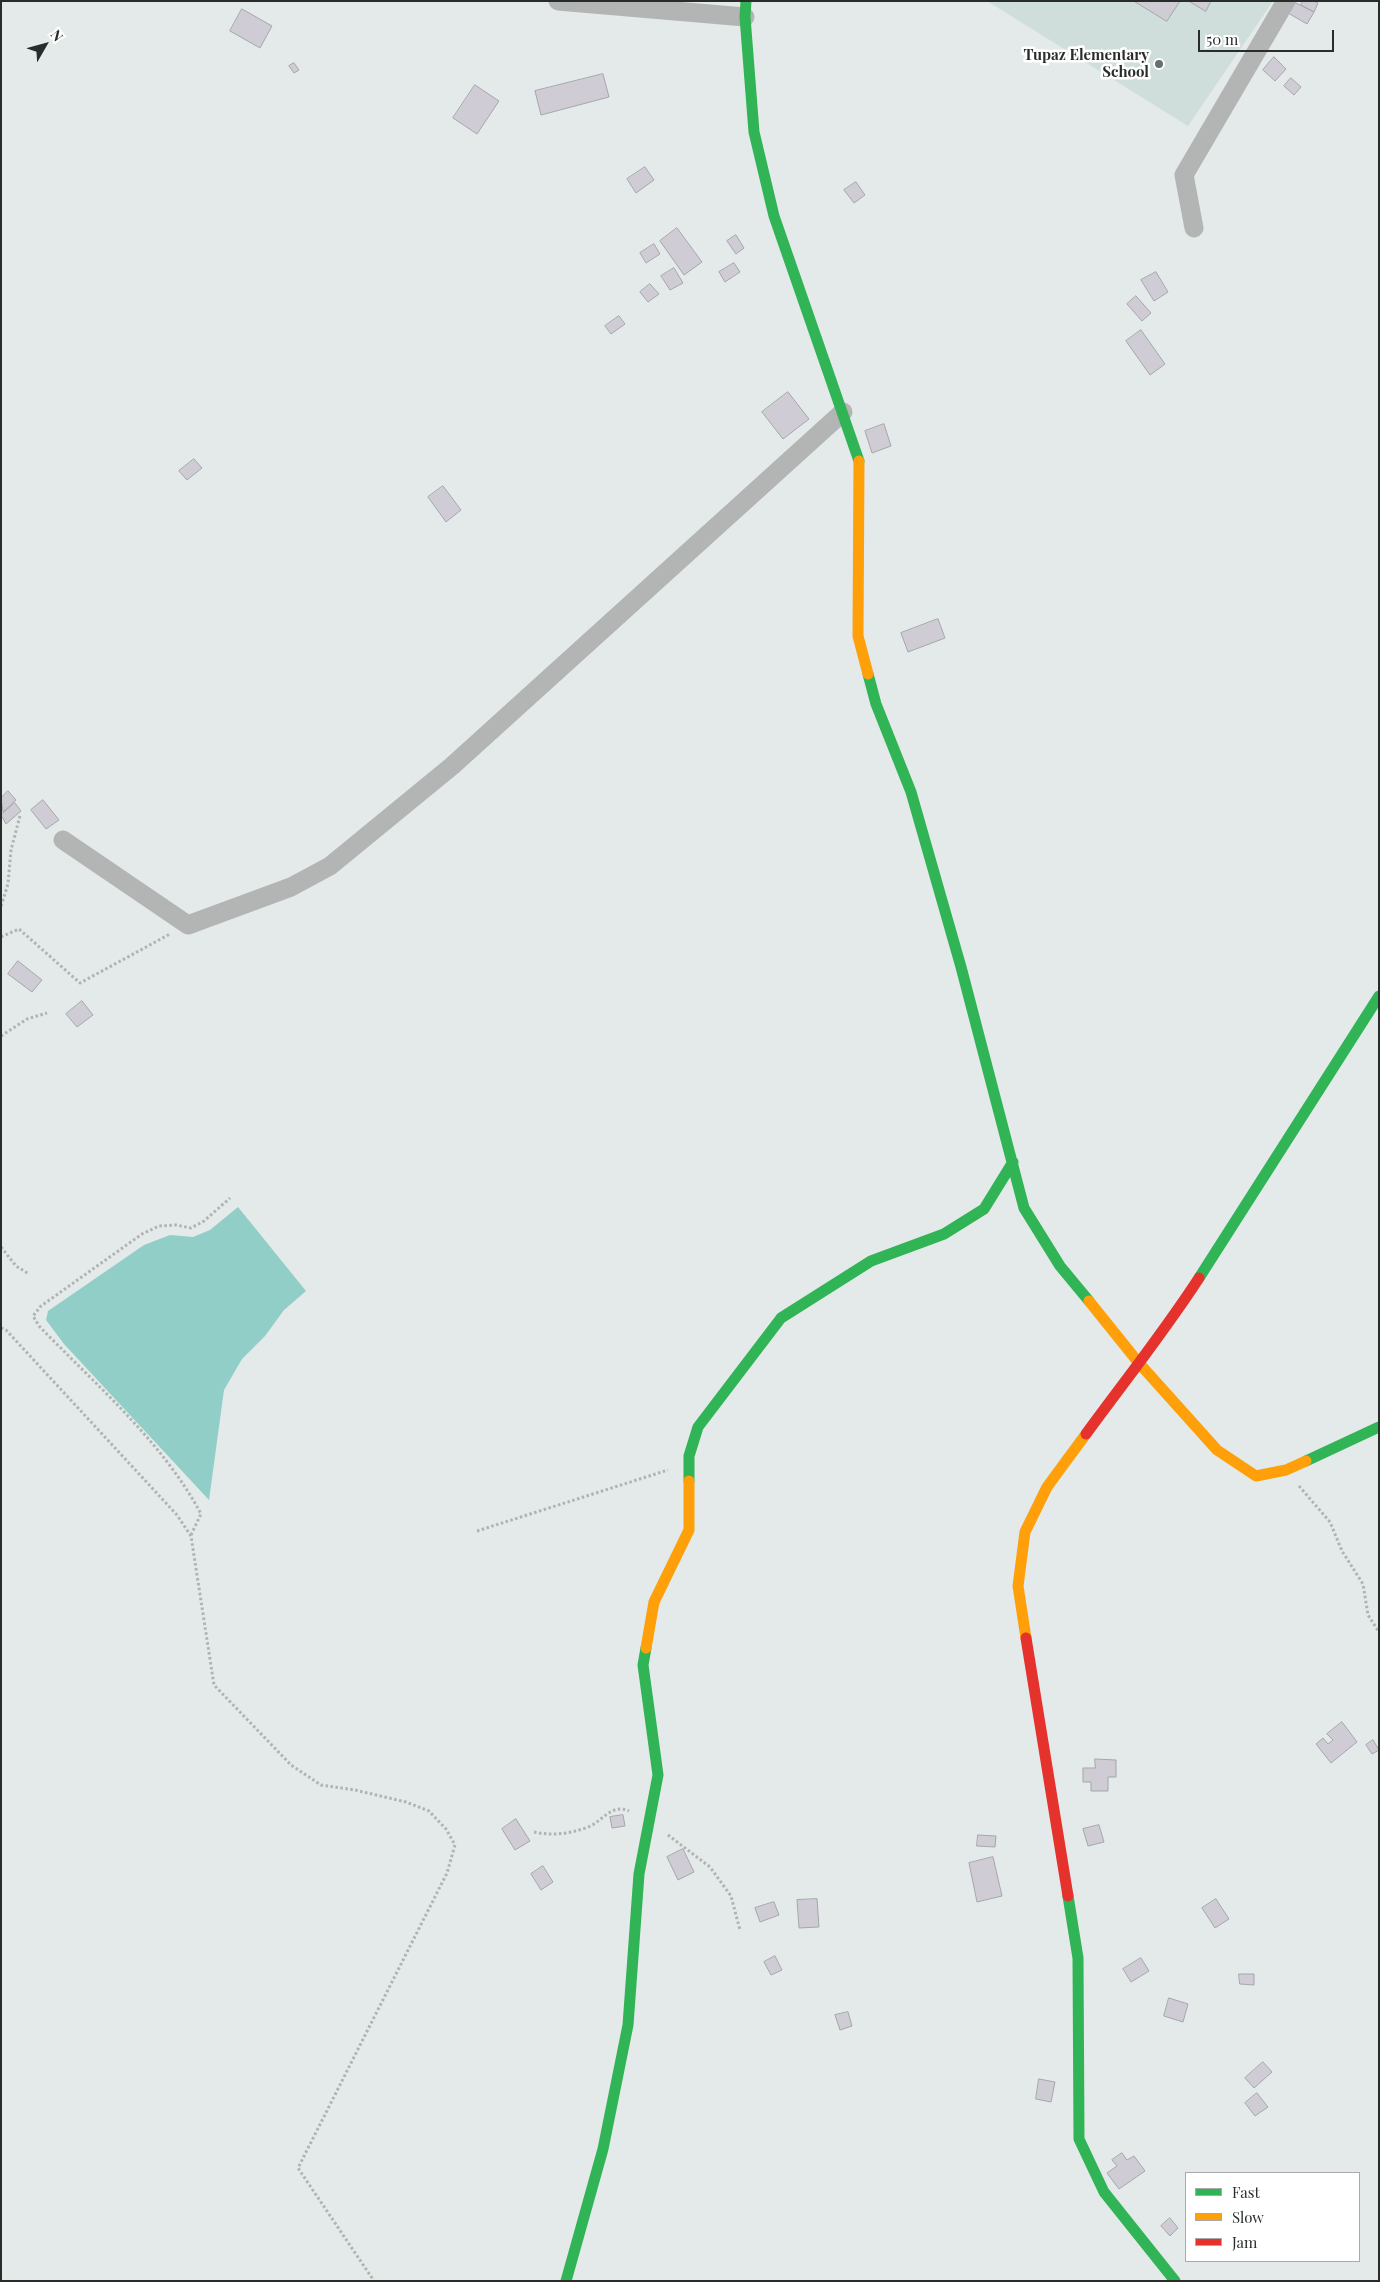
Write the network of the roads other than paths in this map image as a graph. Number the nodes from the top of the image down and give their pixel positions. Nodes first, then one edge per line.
1 (558, 1) edge
2 (1286, 1) edge
3 (746, 9) edge
4 (1194, 228) dead end
5 (843, 412) junction
6 (63, 840) dead end
7 (1379, 996) edge
8 (1013, 1162) junction
9 (1138, 1362) junction
10 (1379, 1427) edge
11 (566, 2281) edge
12 (1175, 2281) edge

1 - 3 street
2 - 4 street
3 - 5 street
5 - 6 street
5 - 8 street
7 - 9 street
8 - 9 street
8 - 11 street
9 - 10 street
9 - 12 street

